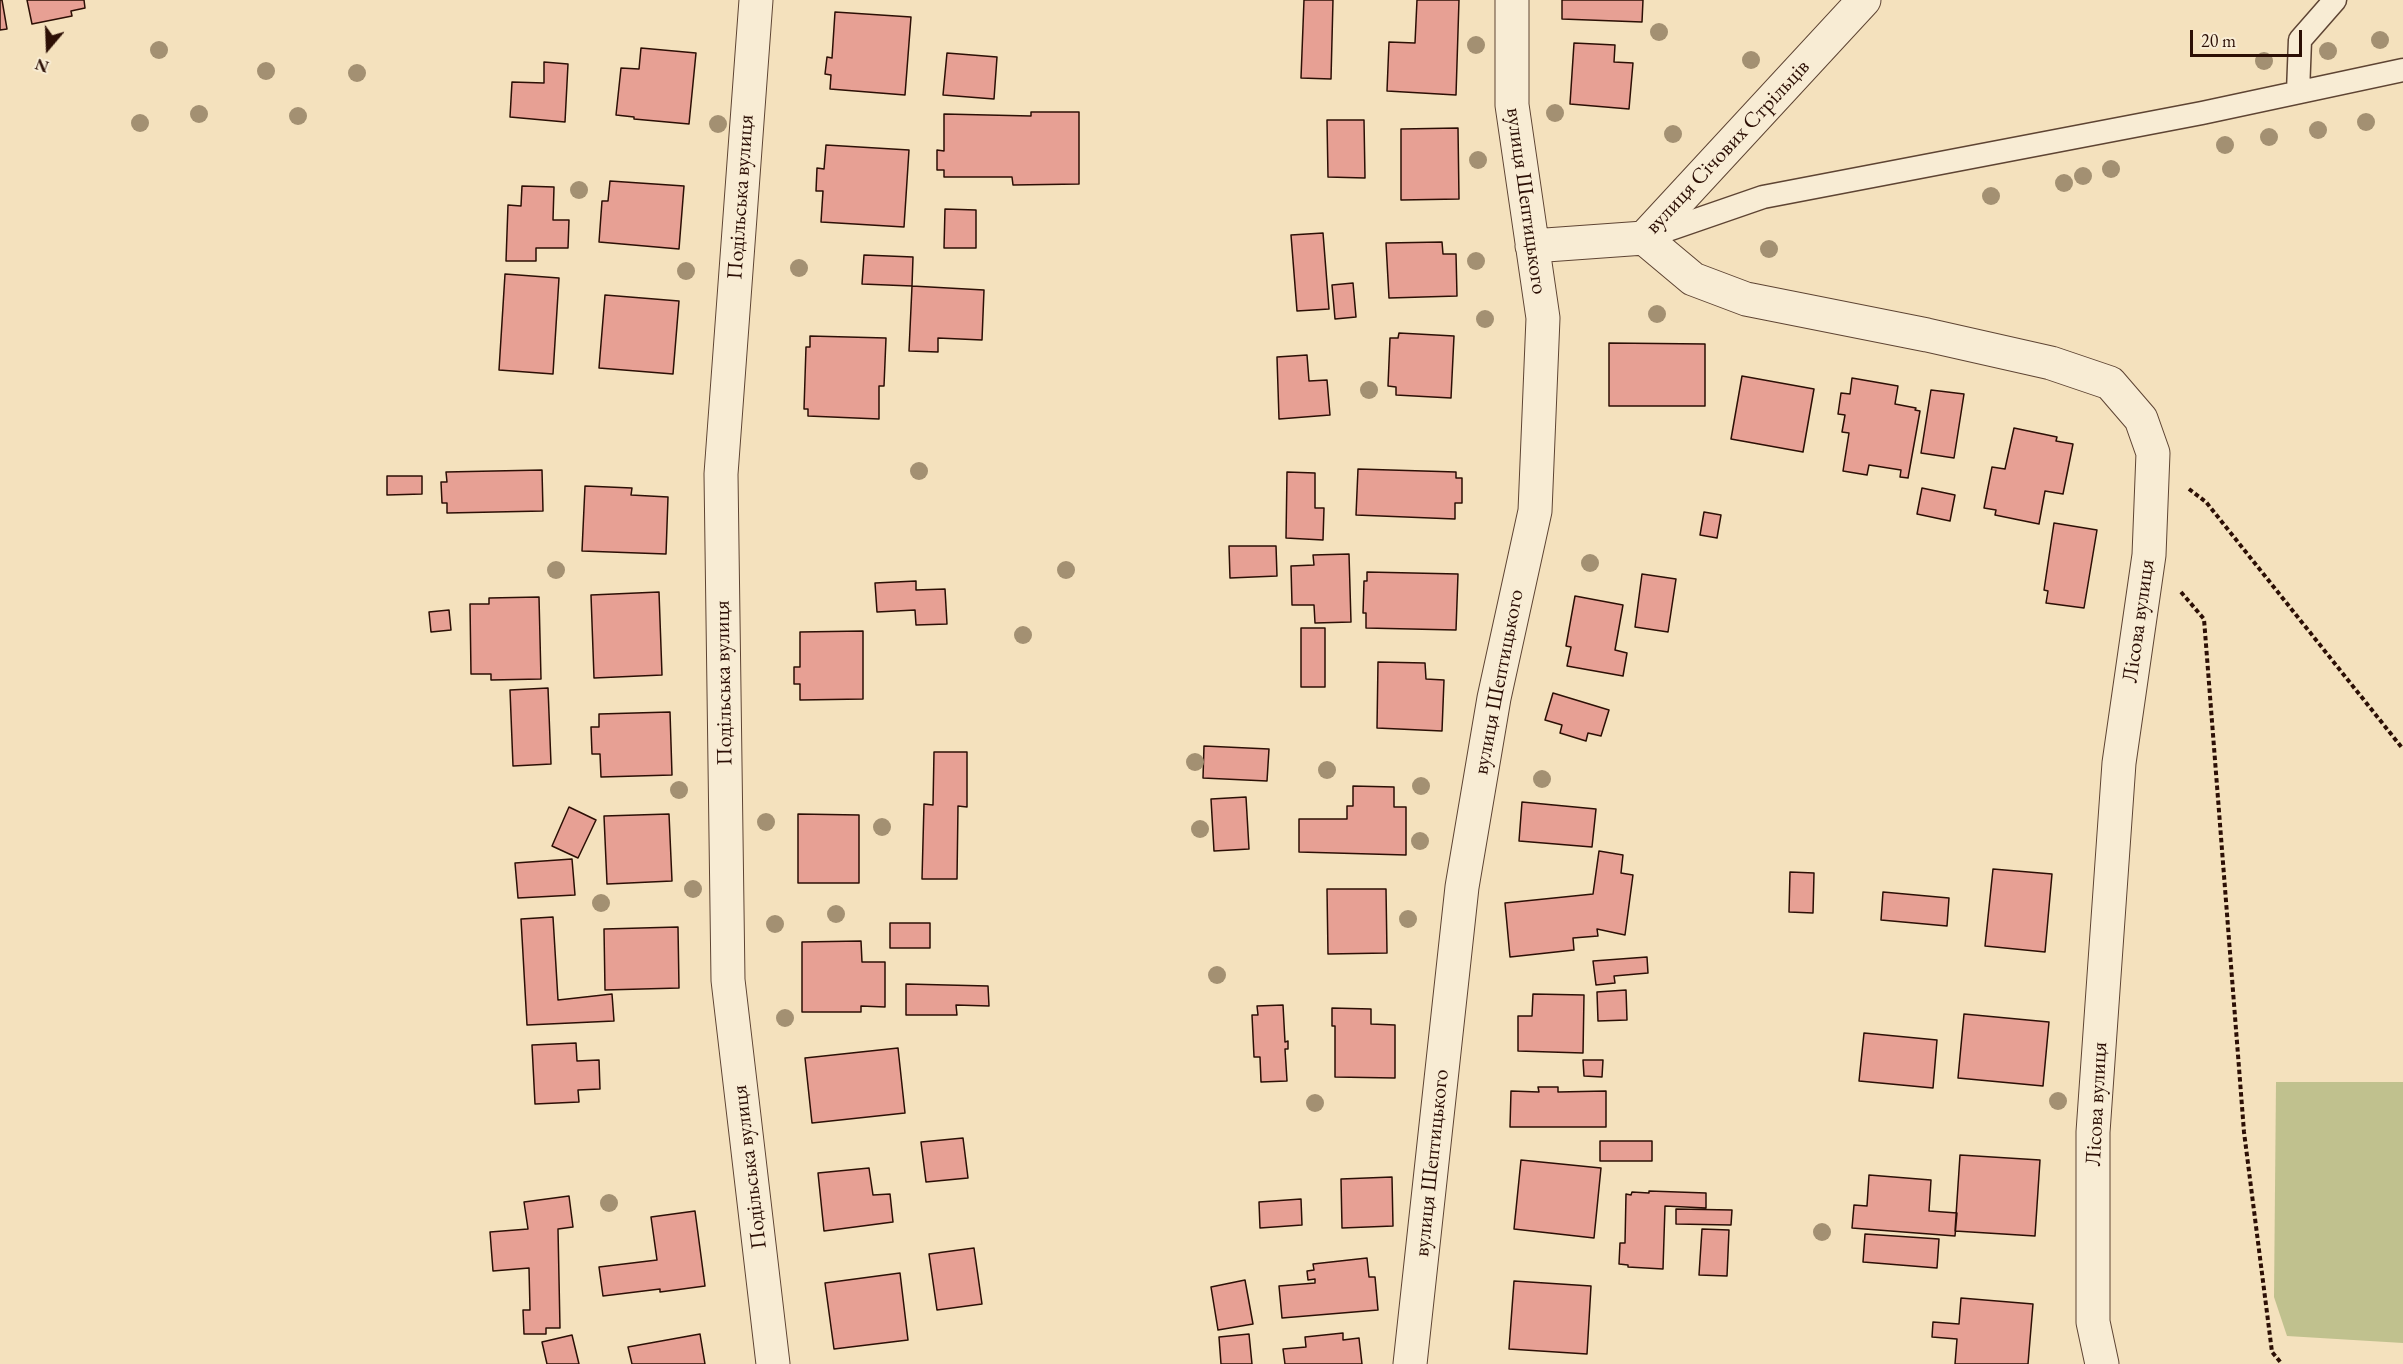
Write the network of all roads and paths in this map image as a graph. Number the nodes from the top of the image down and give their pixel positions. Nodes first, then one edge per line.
1 (756, 0) edge
2 (1512, 0) edge
3 (1864, 0) edge
4 (2335, 0) edge
5 (2403, 70) edge
6 (2298, 92) junction
7 (1644, 238) junction
8 (1532, 246) junction
9 (2152, 462) junction
10 (2150, 555) junction
11 (2403, 749) edge
12 (773, 1364) edge
13 (1410, 1364) edge
14 (2102, 1364) edge
15 (2282, 1364) edge

1 - 12 street, Подільська вулиця
2 - 8 street, вулиця Шептицького
3 - 7 street, вулиця Січових Стрільців
4 - 6 lane
5 - 6 lane
6 - 7 lane
7 - 8 street, вулиця Січових Стрільців
7 - 9 street, Лісова вулиця
8 - 13 street, вулиця Шептицького
9 - 10 street, Лісова вулиця
9 - 11 path
10 - 14 street, Лісова вулиця
10 - 15 path

